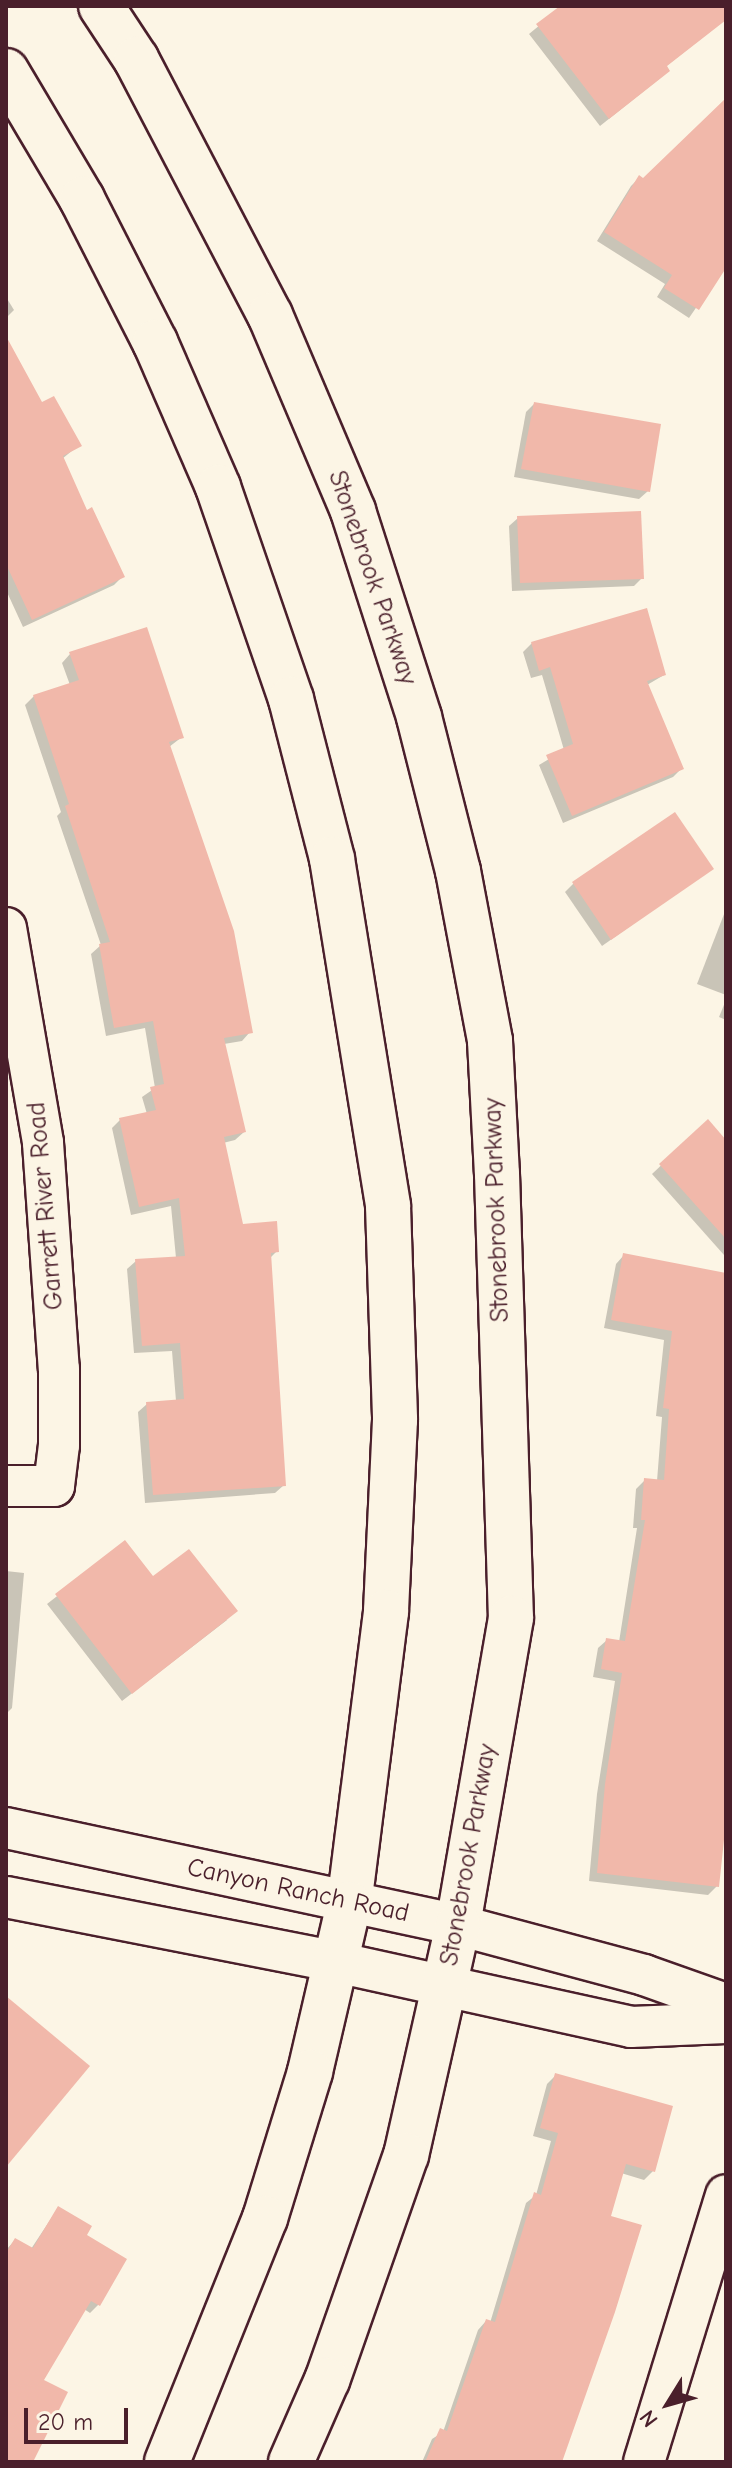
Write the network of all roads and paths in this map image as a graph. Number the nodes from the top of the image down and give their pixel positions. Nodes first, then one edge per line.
1 (101, 6) edge
2 (6, 71) edge
3 (6, 928) edge
4 (6, 1486) edge
5 (6, 1828) edge
6 (6, 1897) edge
7 (349, 1904) junction
8 (458, 1925) junction
9 (336, 1962) junction
10 (445, 1988) junction
11 (726, 2004) edge
12 (726, 2023) edge
13 (726, 2195) edge
14 (167, 2462) edge
15 (291, 2462) edge
16 (644, 2462) edge

1 - 8 main road, Stonebrook Parkway
2 - 7 main road
3 - 4 street, Garrett River Road
5 - 7 street, Canyon Ranch Road
6 - 9 street
7 - 8 street, Canyon Ranch Road
7 - 9 main road
8 - 10 main road, Stonebrook Parkway
8 - 11 street, Canyon Ranch Road
9 - 10 street
9 - 14 main road
10 - 12 street
10 - 15 main road, Stonebrook Parkway
13 - 16 street

